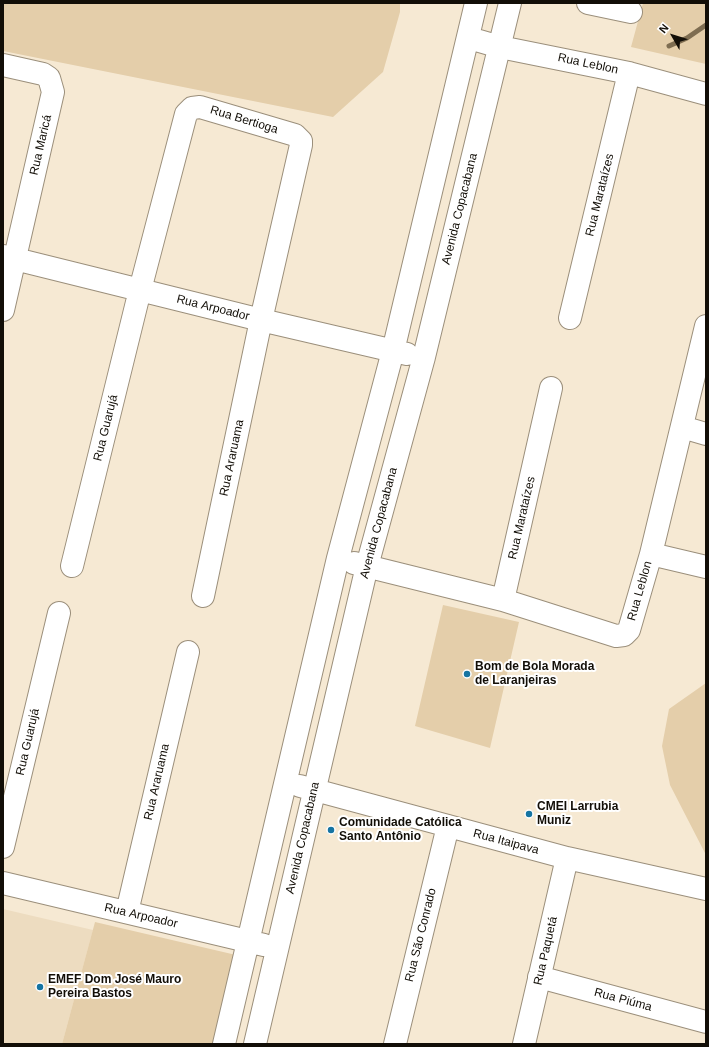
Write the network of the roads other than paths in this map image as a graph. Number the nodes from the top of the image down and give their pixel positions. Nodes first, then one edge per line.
1 (476, 3) edge
2 (510, 3) edge
3 (588, 3) edge
4 (631, 12) dead end
5 (469, 38) junction
6 (500, 46) junction
7 (3, 65) edge
8 (629, 73) junction
9 (706, 94) edge
10 (9, 257) edge
11 (140, 290) junction
12 (3, 310) edge
13 (570, 318) dead end
14 (261, 320) junction
15 (706, 326) edge
16 (393, 351) junction
17 (424, 357) junction
18 (551, 388) dead end
19 (682, 427) junction
20 (706, 434) edge
21 (651, 554) junction
22 (338, 558) junction
23 (72, 566) dead end
24 (367, 566) junction
25 (706, 567) edge
26 (203, 596) dead end
27 (503, 600) junction
28 (59, 613) dead end
29 (188, 652) dead end
30 (285, 783) junction
31 (314, 789) junction
32 (448, 826) junction
33 (3, 847) edge
34 (567, 858) junction
35 (3, 883) edge
36 (706, 889) edge
37 (127, 912) junction
38 (249, 941) junction
39 (278, 949) junction
40 (539, 977) junction
41 (706, 1022) edge
42 (224, 1044) edge
43 (255, 1044) edge
44 (395, 1044) edge
45 (524, 1044) edge

1 - 5 street
2 - 6 street, Avenida Copacabana
3 - 4 street
5 - 6 street, Rua Leblon
5 - 16 street
6 - 8 street, Rua Leblon
6 - 17 street, Avenida Copacabana
7 - 10 street, Rua Maricá
8 - 9 street, Rua Leblon
8 - 13 street, Rua Marataízes
10 - 11 street, Rua Arpoador
10 - 12 street, Rua Maricá
11 - 14 street, Rua Arpoador
11 - 14 street, Rua Bertioga
11 - 23 street, Rua Guarujá
14 - 16 street, Rua Arpoador
14 - 26 street, Rua Araruama
15 - 19 street, Rua Leblon
16 - 17 street, Rua Arpoador
16 - 22 street
17 - 24 street, Avenida Copacabana
18 - 27 street, Rua Marataízes
19 - 20 street
19 - 21 street, Rua Leblon
21 - 25 street
21 - 27 street, Rua Leblon
22 - 24 street, Rua Leblon
22 - 30 street
24 - 27 street, Rua Leblon
24 - 31 street, Avenida Copacabana
28 - 33 street, Rua Guarujá
29 - 37 street, Rua Araruama
30 - 31 street, Rua Itaipava
30 - 38 street
31 - 32 street, Rua Itaipava
31 - 39 street, Avenida Copacabana
32 - 34 street, Rua Itaipava
32 - 44 street, Rua São Conrado
34 - 36 street, Rua Itaipava
34 - 40 street, Rua Paquetá
35 - 37 street, Rua Arpoador
37 - 38 street, Rua Arpoador
38 - 39 street, Rua Arpoador
38 - 42 street
39 - 43 street, Avenida Copacabana
40 - 41 street, Rua Piúma
40 - 45 street, Rua Paquetá

